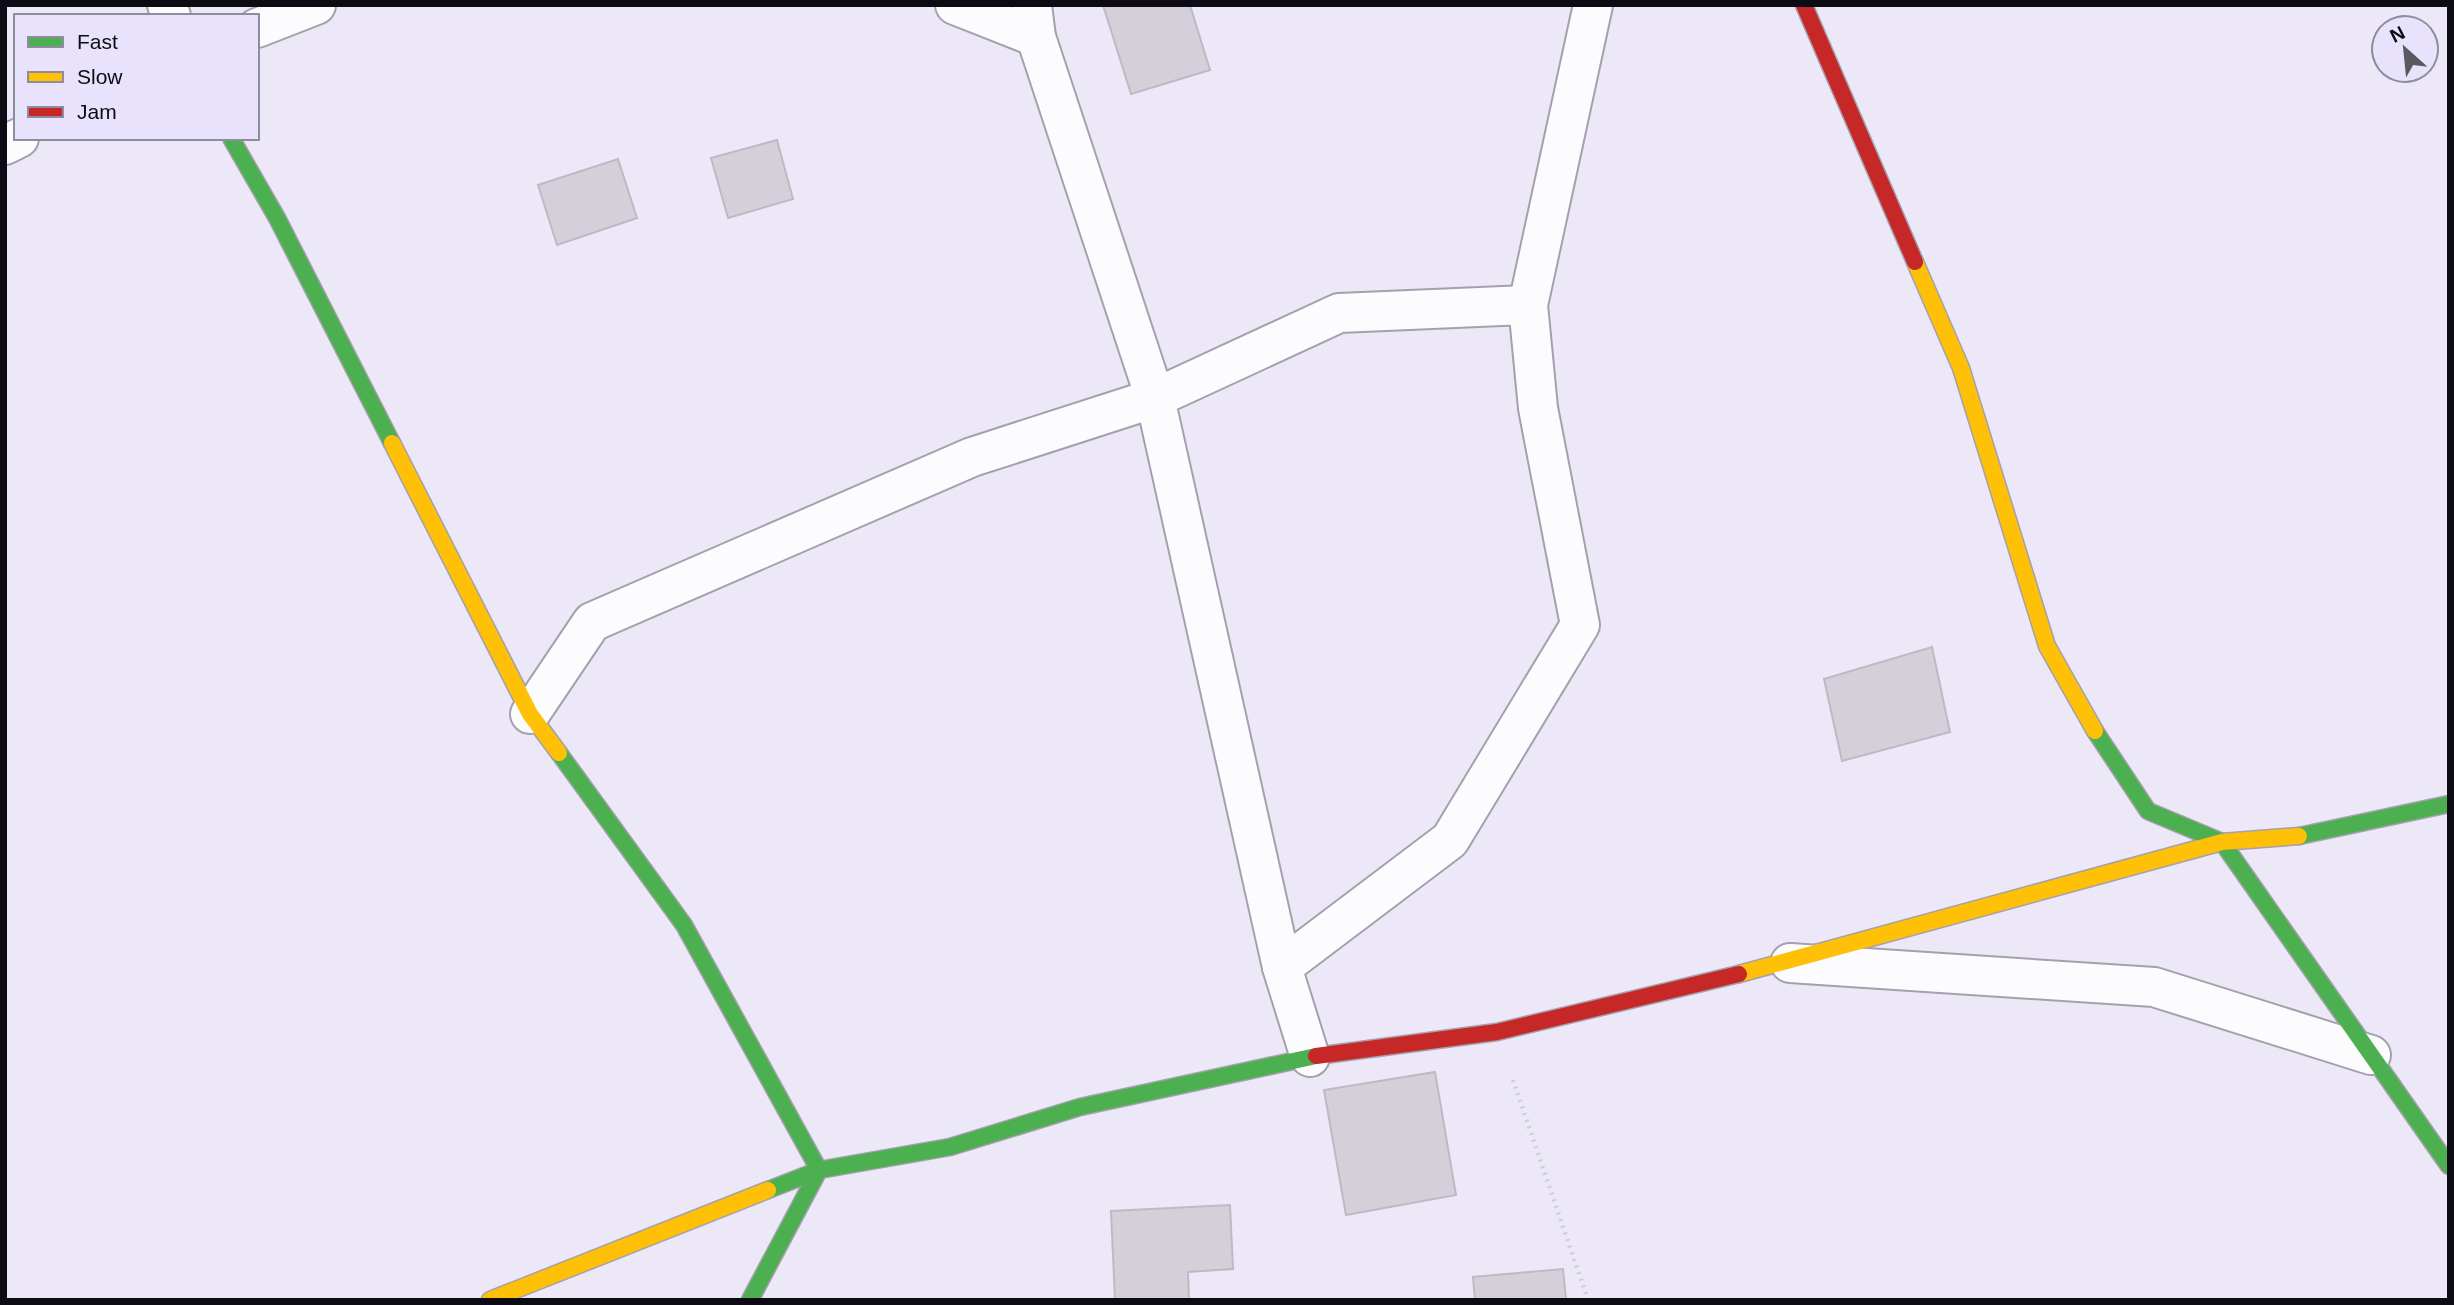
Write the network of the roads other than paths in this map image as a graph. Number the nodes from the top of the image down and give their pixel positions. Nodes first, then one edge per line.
1 (316, 5) edge
2 (955, 5) edge
3 (1593, 5) edge
4 (1804, 5) edge
5 (1034, 21) edge
6 (259, 28) edge
7 (232, 140) edge
8 (1528, 305) junction
9 (1155, 398) junction
10 (530, 714) junction
11 (2449, 804) edge
12 (2222, 842) junction
13 (1784, 963) junction
14 (1282, 967) junction
15 (2371, 1055) junction
16 (1310, 1057) junction
17 (2449, 1166) edge
18 (819, 1170) junction
19 (490, 1300) edge
20 (750, 1300) edge

1 - 6 street
2 - 5 street
3 - 8 street
4 - 12 street
5 - 9 street
7 - 10 street
8 - 9 street
8 - 14 street
9 - 10 street
9 - 14 street
10 - 18 street
11 - 12 street
12 - 13 street
12 - 15 street
13 - 15 street
13 - 16 street
14 - 16 street
15 - 17 street
16 - 18 street
18 - 19 street
18 - 20 street

